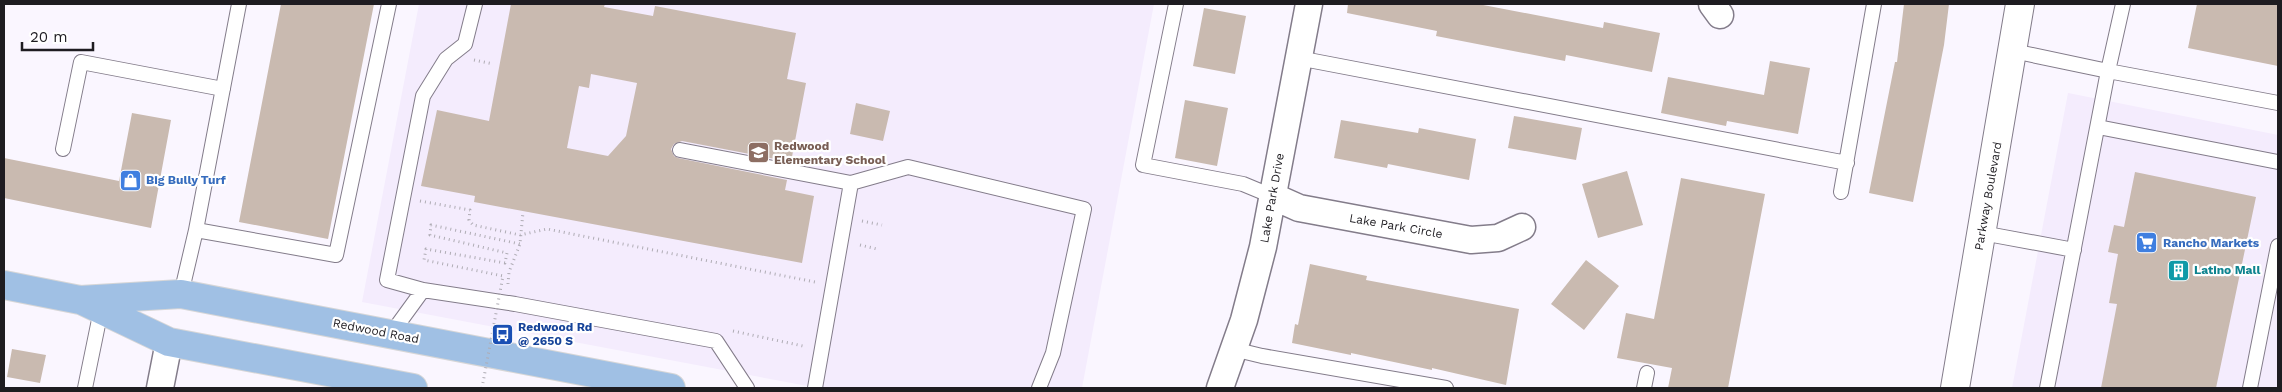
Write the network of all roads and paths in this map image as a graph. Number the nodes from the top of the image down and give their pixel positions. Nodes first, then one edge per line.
1 (239, 4) edge
2 (389, 4) edge
3 (475, 4) edge
4 (1176, 4) edge
5 (1309, 4) edge
6 (1874, 4) edge
7 (2020, 4) edge
8 (2123, 4) edge
9 (2013, 51) junction
10 (1298, 58) junction
11 (2108, 71) junction
12 (223, 89) junction
13 (2278, 103) edge
14 (2098, 127) junction
15 (62, 149) dead end
16 (680, 150) dead end
17 (2278, 162) edge
18 (1846, 163) junction
19 (851, 183) junction
20 (1841, 192) dead end
21 (1272, 196) junction
22 (419, 201) dead end
23 (523, 212) dead end
24 (857, 220) dead end
25 (882, 225) dead end
26 (1522, 227) dead end
27 (196, 230) junction
28 (1982, 232) junction
29 (520, 235) junction
30 (520, 244) junction
31 (852, 244) dead end
32 (2278, 246) edge
33 (877, 249) dead end
34 (2074, 250) junction
35 (816, 282) dead end
36 (4, 285) edge
37 (507, 289) dead end
38 (423, 290) junction
39 (181, 294) junction
40 (90, 305) junction
41 (727, 330) dead end
42 (391, 334) junction
43 (169, 342) junction
44 (803, 346) dead end
45 (1234, 349) junction
46 (1647, 373) dead end
47 (85, 388) edge
48 (160, 388) edge
49 (413, 388) edge
50 (482, 388) edge
51 (671, 388) edge
52 (747, 388) edge
53 (816, 388) edge
54 (1039, 388) edge
55 (1220, 388) edge
56 (1446, 388) edge
57 (1644, 388) edge
58 (1955, 388) edge
59 (2047, 388) edge
60 (2250, 388) edge

1 - 12 lane
2 - 27 lane
3 - 38 lane
4 - 21 lane
5 - 10 street, Lake Park Drive
6 - 18 lane
7 - 9 street, Parkway Boulevard
8 - 11 lane
9 - 11 lane
9 - 28 street, Parkway Boulevard
10 - 18 lane
10 - 21 street, Lake Park Drive
11 - 13 lane
11 - 14 lane
12 - 15 lane
12 - 27 lane
14 - 17 lane
14 - 34 lane
16 - 19 lane
18 - 20 lane
19 - 53 lane
19 - 54 lane
21 - 26 street, Lake Park Circle
21 - 45 street, Lake Park Drive
22 - 29 path
23 - 29 path
24 - 25 path
27 - 39 lane
28 - 34 lane
28 - 58 street, Parkway Boulevard
29 - 30 path
29 - 35 path
30 - 37 path
30 - 50 path, bridge
31 - 33 path
32 - 60 lane
34 - 59 lane
36 - 40 main road, Redwood Road
38 - 42 lane
38 - 52 lane
39 - 40 main road, Redwood Road
39 - 42 main road, Redwood Road
40 - 43 main road, Redwood Road
40 - 47 lane
41 - 44 path
42 - 51 main road, Redwood Road
43 - 48 street
43 - 49 main road, Redwood Road
45 - 55 street, Lake Park Drive
45 - 56 lane
46 - 57 lane

